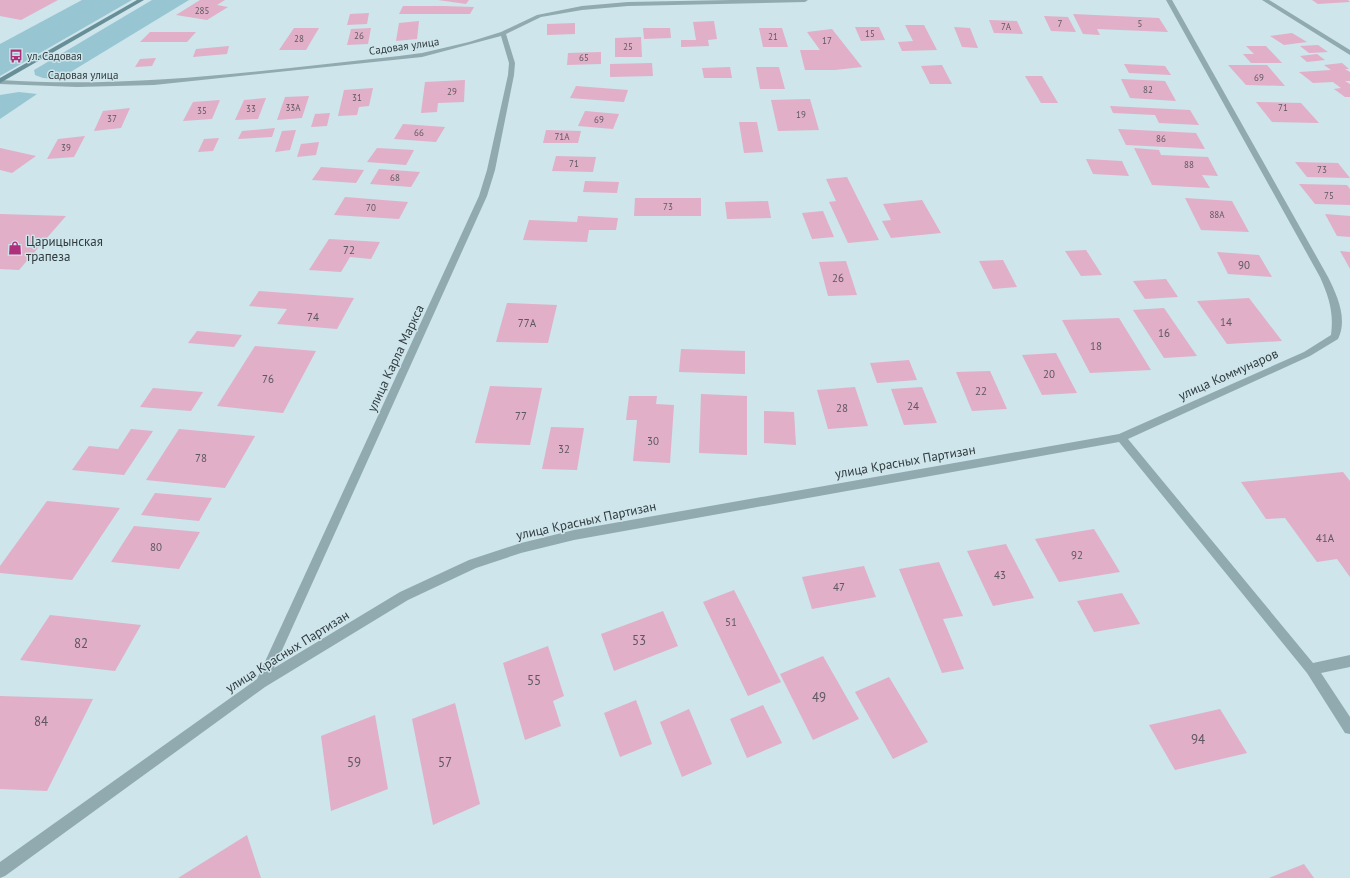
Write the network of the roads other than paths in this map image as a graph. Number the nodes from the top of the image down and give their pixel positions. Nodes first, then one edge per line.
1 (141, 0) edge
2 (805, 0) edge
3 (1169, 0) edge
4 (1265, 0) edge
5 (629, 2) edge
6 (503, 33) junction
7 (1350, 53) edge
8 (0, 81) edge
9 (1121, 438) junction
10 (1350, 661) edge
11 (1311, 669) junction
12 (261, 683) junction
13 (1350, 728) edge
14 (0, 871) edge

1 - 8 street
2 - 5 street, Садовая улица
3 - 9 street, улица Коммунаров
4 - 7 street
5 - 6 street, Садовая улица
6 - 8 street, Садовая улица
6 - 12 street, улица Карла Маркса
9 - 11 street
9 - 12 street, улица Красных Партизан
10 - 11 street
11 - 13 street
12 - 14 street, улица Красных Партизан

